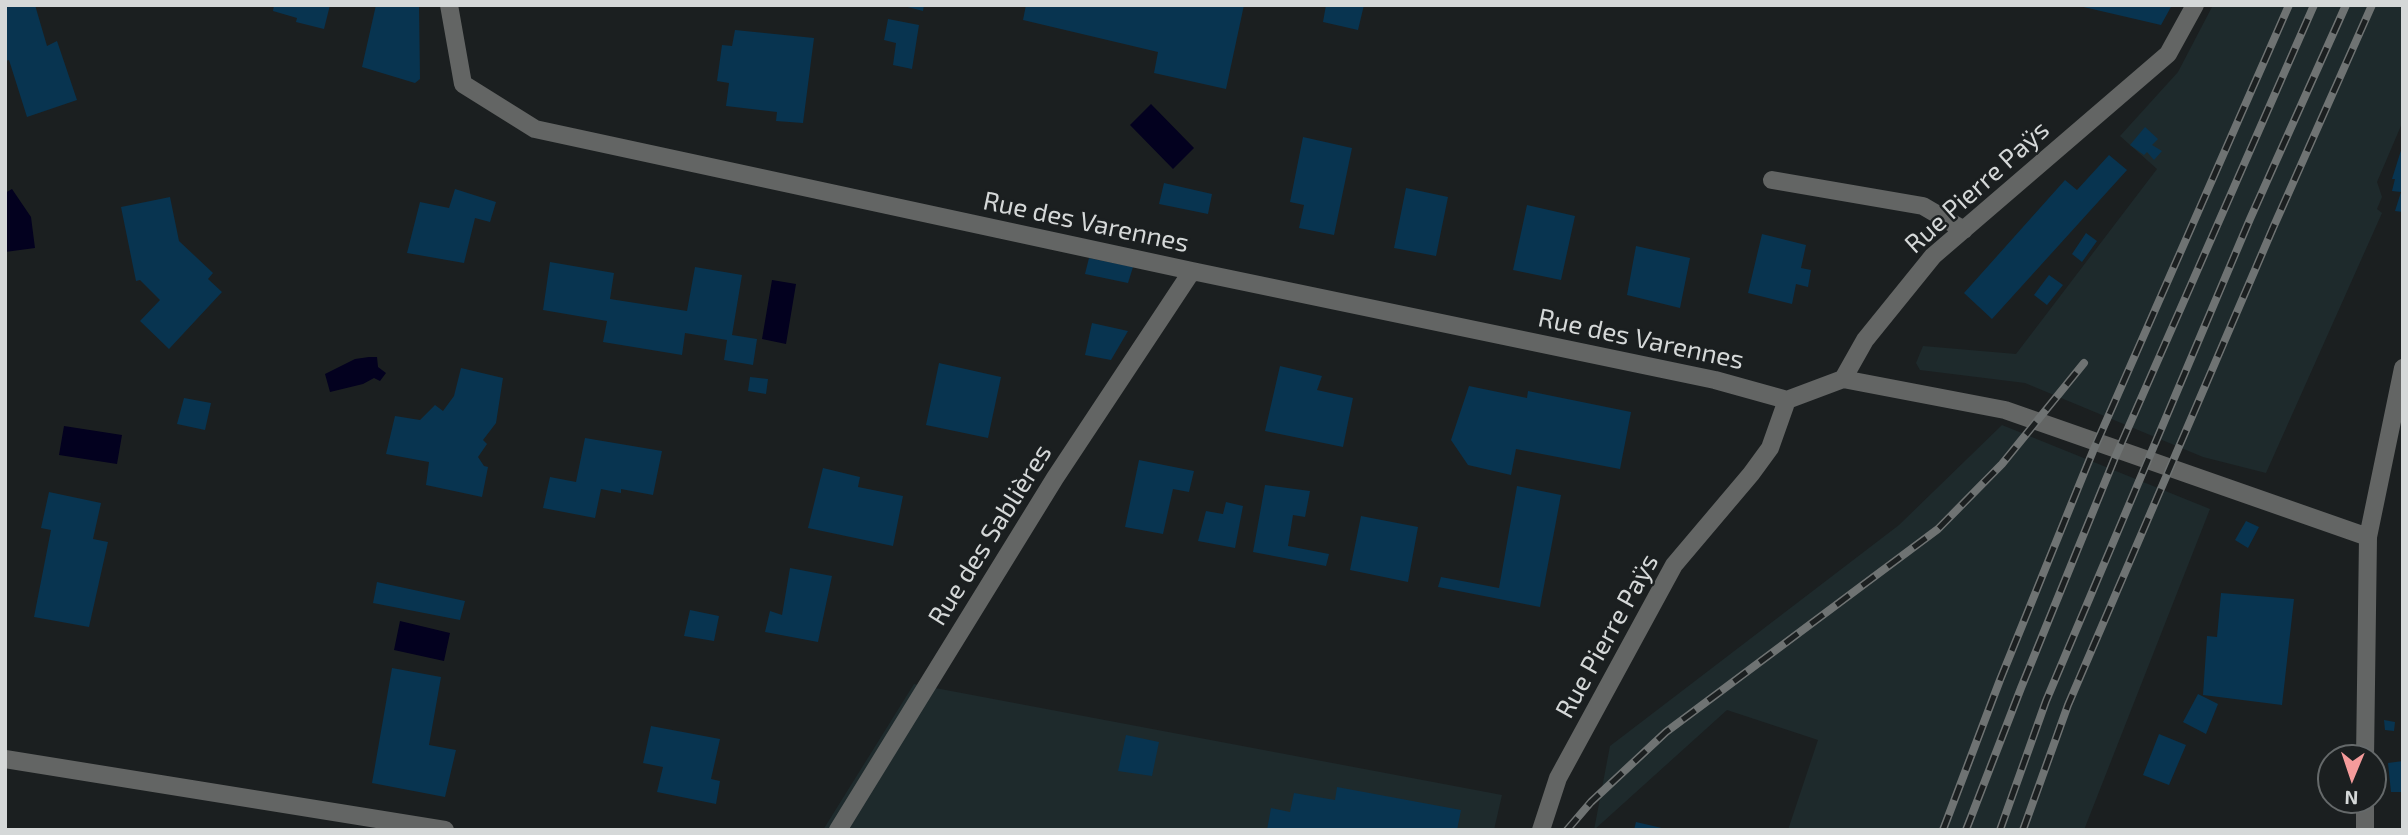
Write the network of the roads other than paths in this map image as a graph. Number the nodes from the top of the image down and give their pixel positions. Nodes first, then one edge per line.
1 (449, 5) edge
2 (2195, 5) edge
3 (1772, 180) dead end
4 (1964, 230) junction
5 (1192, 271) junction
6 (2403, 368) edge
7 (1843, 379) junction
8 (1787, 400) junction
9 (2368, 537) junction
10 (2365, 744) edge
11 (5, 759) edge
12 (445, 830) edge
13 (838, 830) edge
14 (1541, 830) edge

1 - 5 street, Rue des Varennes
2 - 4 street, Rue Pierre Paÿs
3 - 4 street
4 - 7 street, Rue Pierre Paÿs
5 - 8 street, Rue des Varennes
5 - 13 street, Rue des Sablières
6 - 9 street
7 - 8 street
7 - 9 street
8 - 14 street, Rue Pierre Paÿs
9 - 10 street
11 - 12 street

